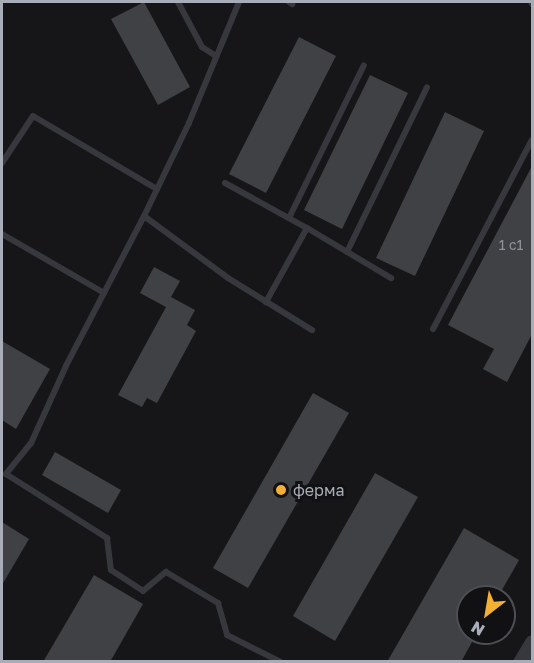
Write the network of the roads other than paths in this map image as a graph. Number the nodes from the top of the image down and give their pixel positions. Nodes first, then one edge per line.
1 (178, 2) edge
2 (239, 2) edge
3 (216, 56) junction
4 (364, 65) dead end
5 (427, 87) dead end
6 (532, 141) edge
7 (2, 163) edge
8 (225, 183) dead end
9 (157, 189) junction
10 (144, 216) junction
11 (289, 218) junction
12 (308, 228) junction
13 (2, 234) edge
14 (347, 252) junction
15 (391, 278) dead end
16 (104, 293) junction
17 (266, 302) junction
18 (433, 329) dead end
19 (312, 330) dead end
20 (4, 473) edge
21 (532, 642) edge
22 (281, 662) edge
23 (520, 662) edge

1 - 3 lane
2 - 3 lane
3 - 9 lane
4 - 11 lane
5 - 14 lane
6 - 18 lane
7 - 9 lane
8 - 11 lane
9 - 10 lane
10 - 16 lane
10 - 17 lane
11 - 12 lane
12 - 14 lane
12 - 17 lane
13 - 16 lane
14 - 15 lane
16 - 20 lane
17 - 19 lane
20 - 22 lane
21 - 23 street

